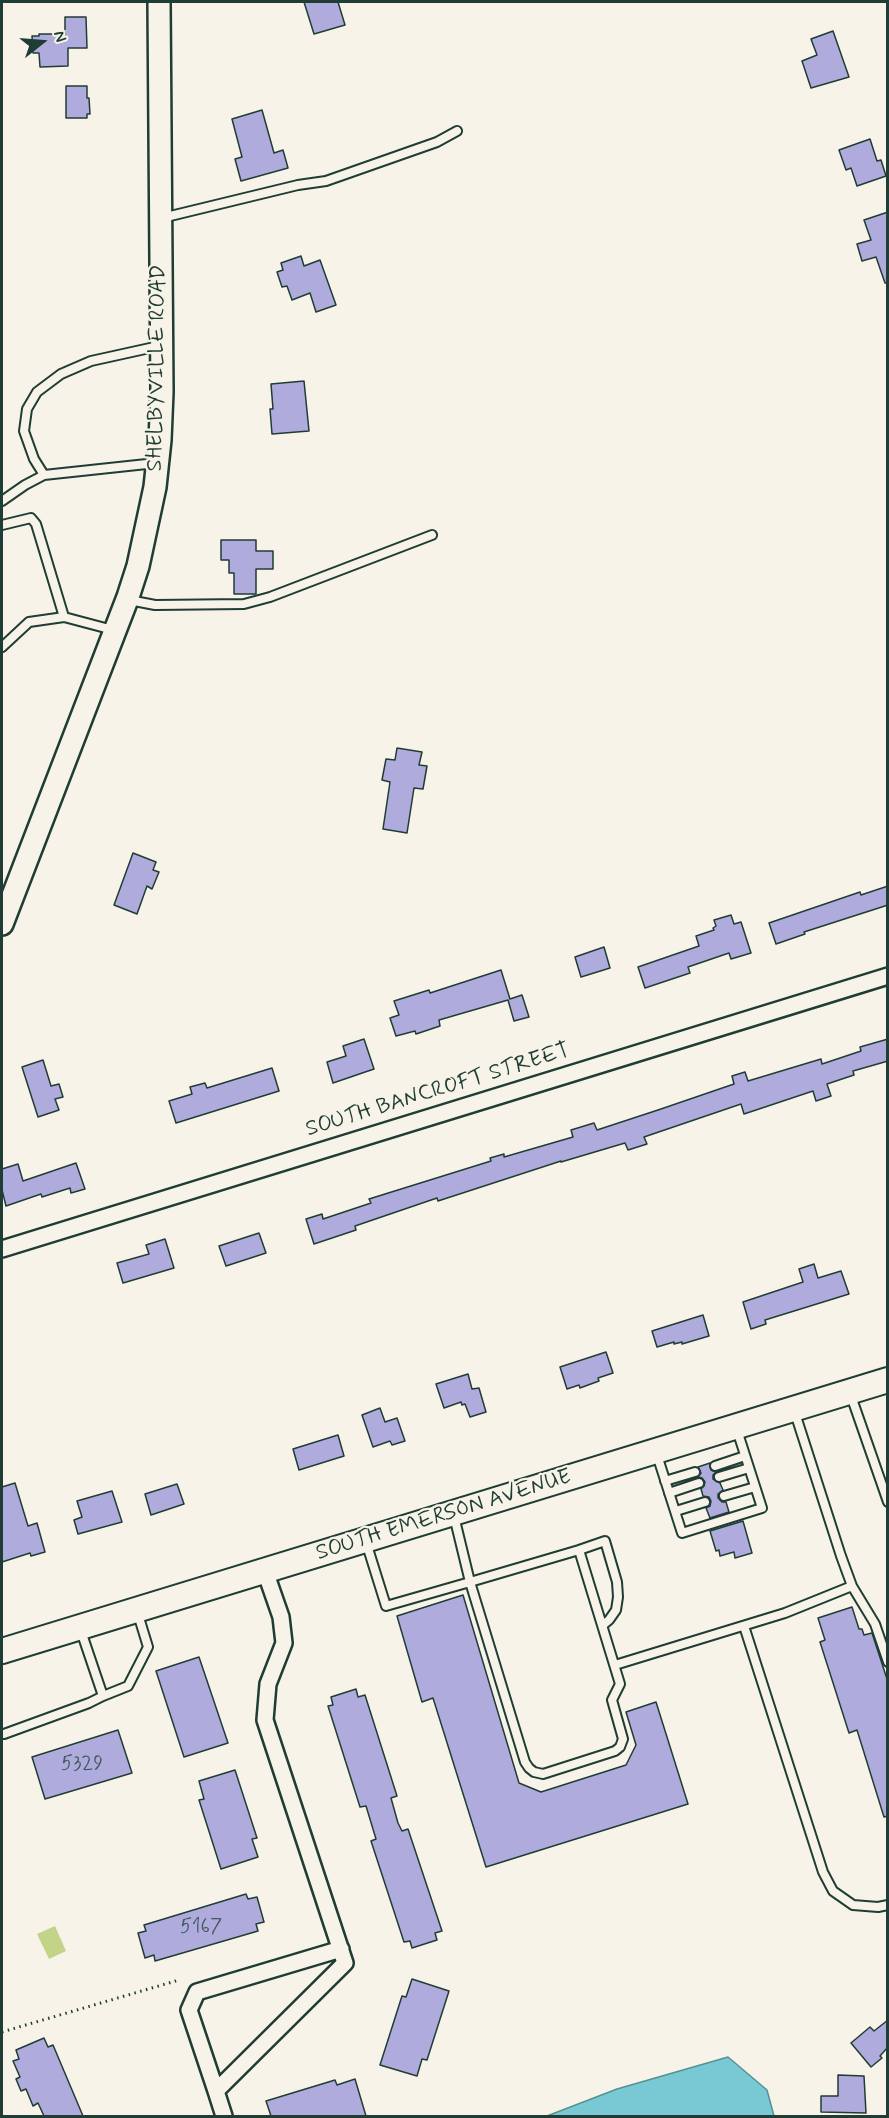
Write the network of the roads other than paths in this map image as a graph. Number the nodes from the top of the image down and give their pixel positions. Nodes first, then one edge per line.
1 (159, 2) edge
2 (457, 131) dead end
3 (161, 218) junction
4 (161, 345) junction
5 (157, 463) junction
6 (45, 475) junction
7 (2, 501) edge
8 (2, 525) edge
9 (432, 535) dead end
10 (127, 599) junction
11 (64, 617) junction
12 (115, 630) junction
13 (2, 647) edge
14 (2, 924) edge
15 (888, 976) edge
16 (2, 1249) edge
17 (888, 1380) edge
18 (849, 1392) junction
19 (794, 1409) junction
20 (736, 1426) junction
21 (656, 1451) junction
22 (745, 1456) junction
23 (715, 1466) dead end
24 (749, 1468) junction
25 (695, 1472) dead end
26 (719, 1477) dead end
27 (665, 1481) junction
28 (699, 1484) dead end
29 (755, 1487) junction
30 (886, 1490) edge
31 (669, 1493) junction
32 (724, 1496) dead end
33 (705, 1502) dead end
34 (888, 1502) edge
35 (676, 1511) junction
36 (453, 1513) junction
37 (365, 1540) junction
38 (579, 1550) junction
39 (265, 1571) junction
40 (470, 1582) junction
41 (852, 1586) junction
42 (137, 1610) junction
43 (603, 1625) junction
44 (744, 1626) junction
45 (80, 1628) junction
46 (2, 1652) edge
47 (888, 1662) edge
48 (615, 1665) junction
49 (103, 1696) junction
50 (4, 1734) dead end
51 (888, 1905) edge
52 (341, 1949) junction
53 (216, 2091) junction
54 (224, 2116) edge

1 - 3 main road, SHELBYVILLE ROAD
2 - 3 lane
3 - 4 main road, SHELBYVILLE ROAD
4 - 5 main road, SHELBYVILLE ROAD
4 - 6 lane
5 - 6 lane
5 - 10 main road, SHELBYVILLE ROAD
6 - 7 lane
8 - 11 lane
9 - 10 lane
10 - 12 main road, SHELBYVILLE ROAD
11 - 12 lane
11 - 13 lane
12 - 14 main road, SHELBYVILLE ROAD
15 - 16 street, SOUTH BANCROFT STREET
17 - 18 main road, SOUTH EMERSON AVENUE
18 - 19 main road, SOUTH EMERSON AVENUE
18 - 30 lane
19 - 20 main road, SOUTH EMERSON AVENUE
19 - 41 lane
20 - 21 main road, SOUTH EMERSON AVENUE
20 - 22 lane
21 - 27 lane
21 - 36 main road, SOUTH EMERSON AVENUE
22 - 23 lane
22 - 24 lane
24 - 26 lane
24 - 29 lane
25 - 27 lane
27 - 31 lane
28 - 31 lane
29 - 32 lane
29 - 35 lane
30 - 34 lane
31 - 35 lane
33 - 35 lane
36 - 37 main road, SOUTH EMERSON AVENUE
36 - 40 lane
37 - 39 main road, SOUTH EMERSON AVENUE
37 - 40 lane
38 - 40 lane
38 - 43 lane
38 - 43 lane
39 - 42 main road, SOUTH EMERSON AVENUE
39 - 52 street
40 - 48 lane
41 - 44 lane
41 - 47 lane
42 - 45 main road, SOUTH EMERSON AVENUE
42 - 49 lane
43 - 48 lane
44 - 48 lane
44 - 51 lane
45 - 46 main road, SOUTH EMERSON AVENUE
45 - 49 lane
49 - 50 lane
52 - 53 street
52 - 53 street
53 - 54 street

